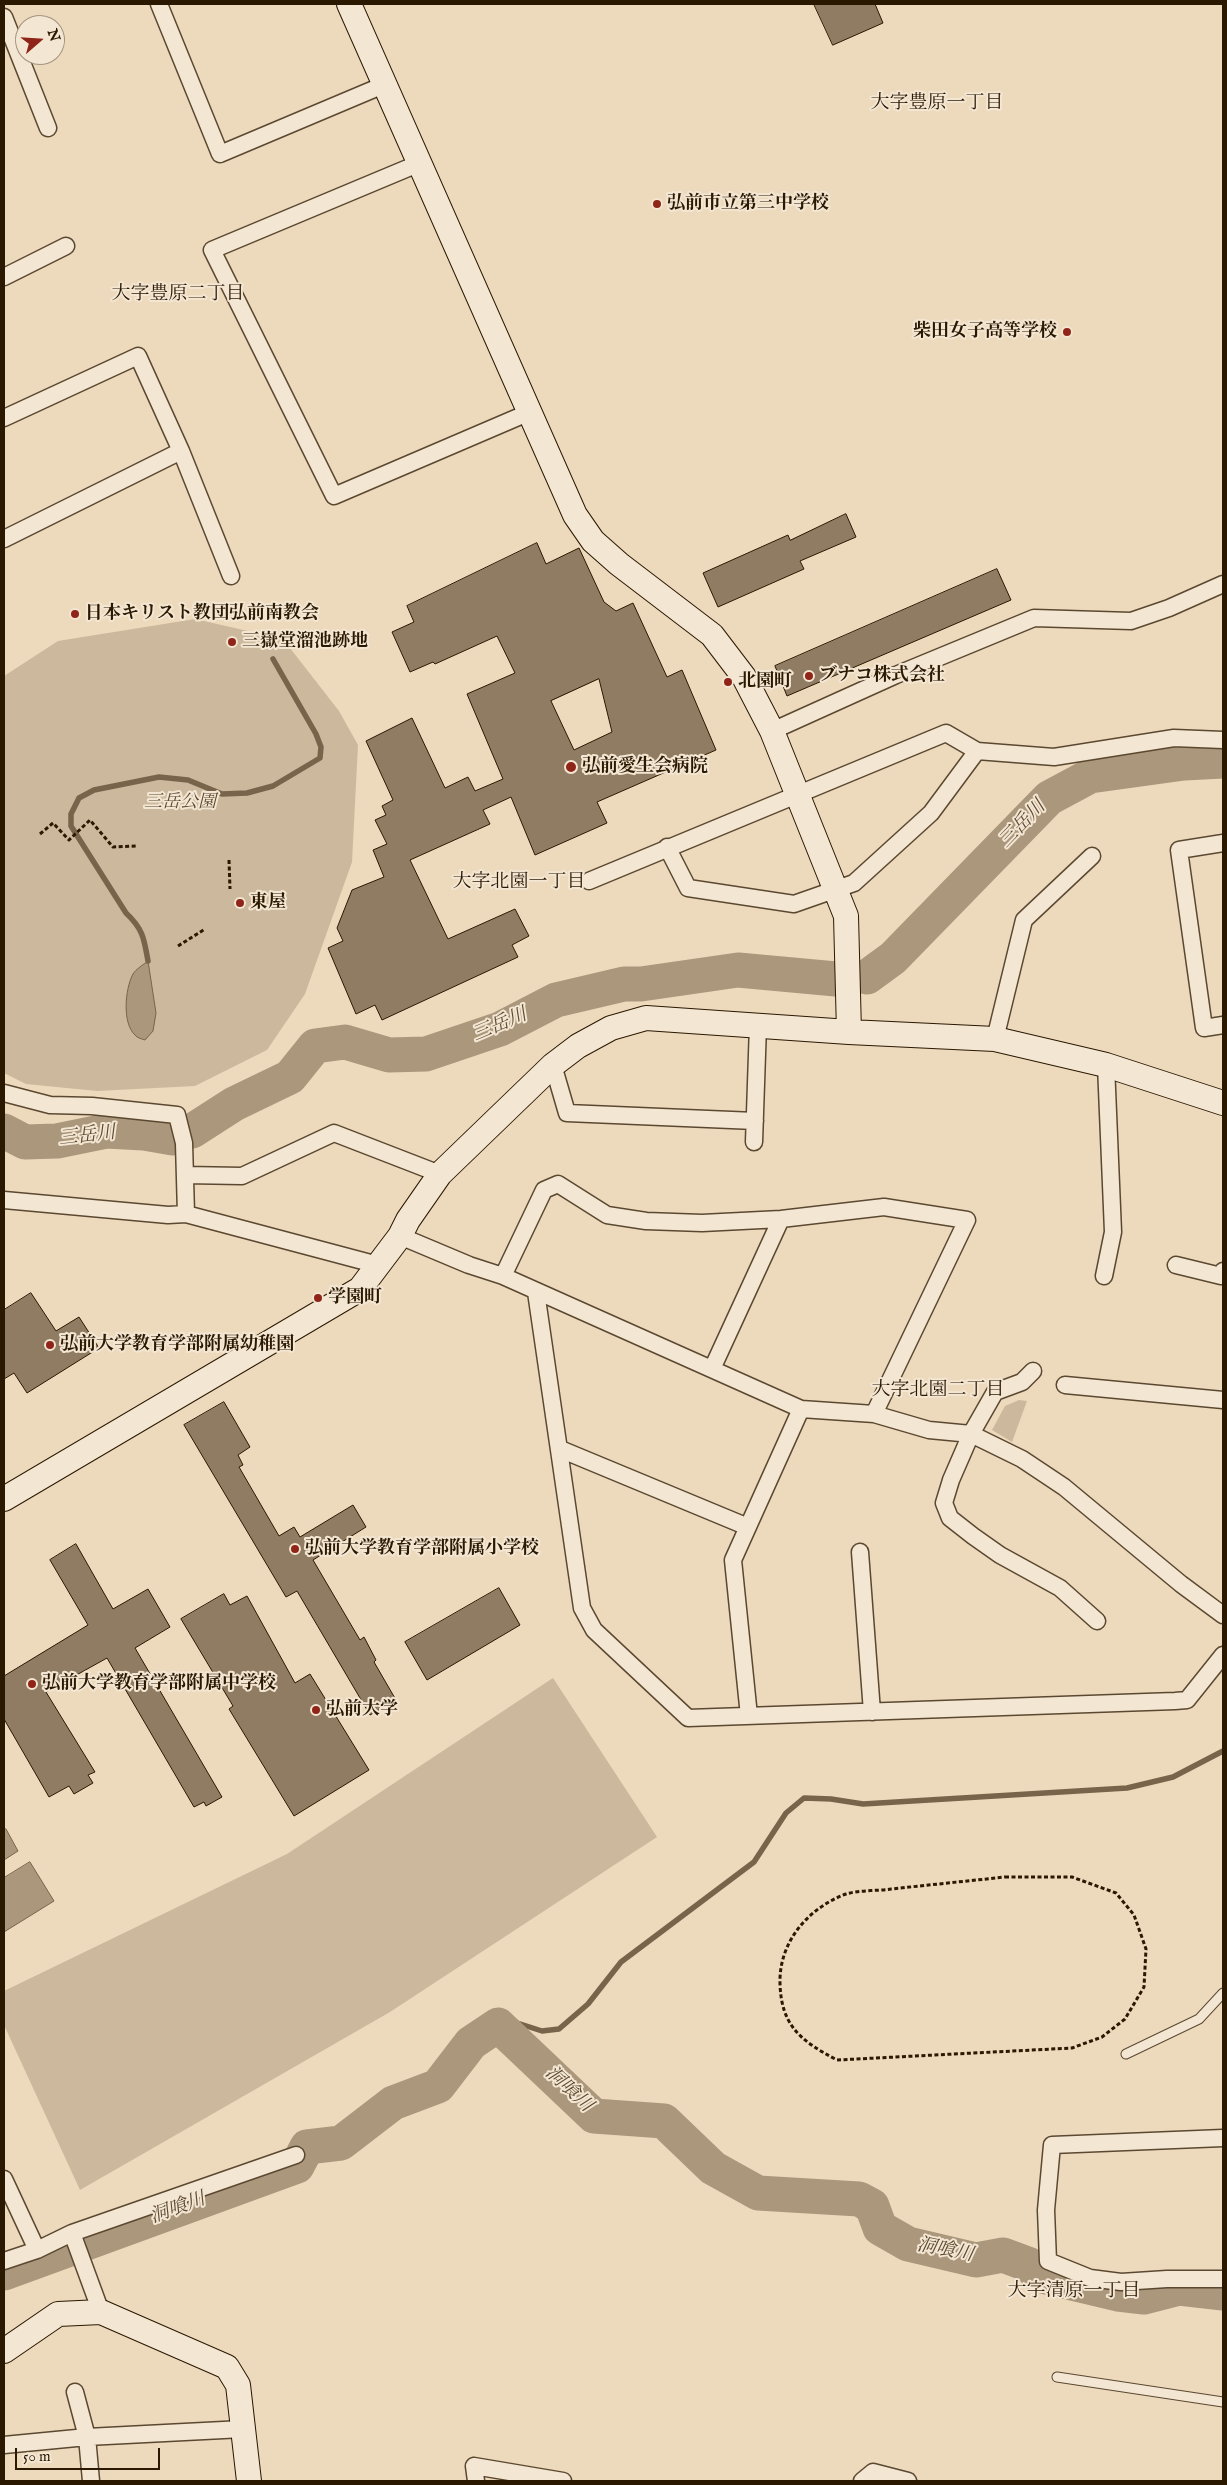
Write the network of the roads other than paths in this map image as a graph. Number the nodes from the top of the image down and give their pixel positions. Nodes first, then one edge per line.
1 (159, 4) edge
2 (349, 4) edge
3 (4, 18) edge
4 (386, 84) junction
5 (48, 128) dead end
6 (420, 163) junction
7 (66, 246) dead end
8 (4, 277) edge
9 (530, 412) junction
10 (4, 418) edge
11 (181, 451) junction
12 (4, 539) edge
13 (231, 576) dead end
14 (1223, 584) edge
15 (772, 731) junction
16 (1223, 740) edge
17 (977, 751) junction
18 (798, 795) junction
19 (1223, 843) edge
20 (667, 847) junction
21 (1092, 856) dead end
22 (589, 881) dead end
23 (836, 888) junction
24 (758, 1024) junction
25 (1223, 1025) edge
26 (849, 1032) junction
27 (995, 1039) junction
28 (553, 1065) junction
29 (1106, 1065) junction
30 (4, 1093) edge
31 (1223, 1103) edge
32 (755, 1121) junction
33 (754, 1142) dead end
34 (440, 1174) junction
35 (185, 1175) junction
36 (4, 1200) edge
37 (186, 1214) junction
38 (782, 1219) junction
39 (400, 1236) junction
40 (378, 1265) junction
41 (1176, 1265) dead end
42 (1223, 1271) edge
43 (504, 1276) junction
44 (1104, 1276) dead end
45 (536, 1292) junction
46 (712, 1369) junction
47 (1033, 1371) dead end
48 (1065, 1385) dead end
49 (1223, 1400) edge
50 (801, 1408) junction
51 (874, 1414) junction
52 (971, 1434) junction
53 (560, 1450) junction
54 (4, 1499) edge
55 (748, 1528) junction
56 (860, 1552) dead end
57 (1223, 1615) edge
58 (1096, 1621) dead end
59 (1223, 1655) edge
60 (872, 1712) junction
61 (749, 1716) junction
62 (1223, 1993) edge
63 (1126, 2054) dead end
64 (1223, 2138) edge
65 (296, 2155) dead end
66 (4, 2179) edge
67 (75, 2241) junction
68 (37, 2250) junction
69 (4, 2261) edge
70 (1223, 2279) edge
71 (101, 2312) junction
72 (4, 2351) edge
73 (1057, 2378) dead end
74 (75, 2392) dead end
75 (1223, 2402) edge
76 (244, 2429) junction
77 (87, 2436) junction
78 (4, 2445) edge
79 (91, 2481) edge
80 (249, 2481) edge
81 (476, 2481) edge
82 (563, 2481) edge
83 (862, 2481) edge
84 (908, 2481) edge

1 - 4 street
2 - 4 street
3 - 5 street
4 - 6 street
6 - 9 street
6 - 9 street
7 - 8 street
9 - 15 street
10 - 11 street
11 - 12 street
11 - 13 street
14 - 15 street
15 - 18 street
16 - 17 street
17 - 18 street
17 - 23 street
18 - 20 street
18 - 23 street
19 - 25 street
20 - 22 street
20 - 23 street
21 - 27 street
23 - 26 street
24 - 26 street
24 - 28 street
24 - 32 street
26 - 27 street
27 - 29 street
28 - 32 street
28 - 34 street
29 - 31 street
29 - 44 street
30 - 35 street
32 - 33 street
34 - 35 street
34 - 39 street
35 - 37 street
36 - 37 street
37 - 40 street
38 - 43 street
38 - 46 street
38 - 51 street
39 - 40 street
39 - 43 street
40 - 54 street
41 - 42 street
43 - 45 street
45 - 46 street
45 - 53 street
46 - 50 street
47 - 52 street
48 - 49 street
50 - 51 street
50 - 55 street
51 - 52 street
52 - 57 street
52 - 58 street
53 - 55 street
53 - 61 street
55 - 61 street
56 - 60 street
59 - 60 street
60 - 61 street
62 - 63 lane
64 - 70 street
65 - 67 street
66 - 68 street
67 - 68 street
67 - 71 street
68 - 69 street
71 - 72 street
71 - 76 street
73 - 75 lane
74 - 77 street
76 - 77 street
76 - 80 street
77 - 78 street
77 - 79 street
81 - 82 street
83 - 84 street

